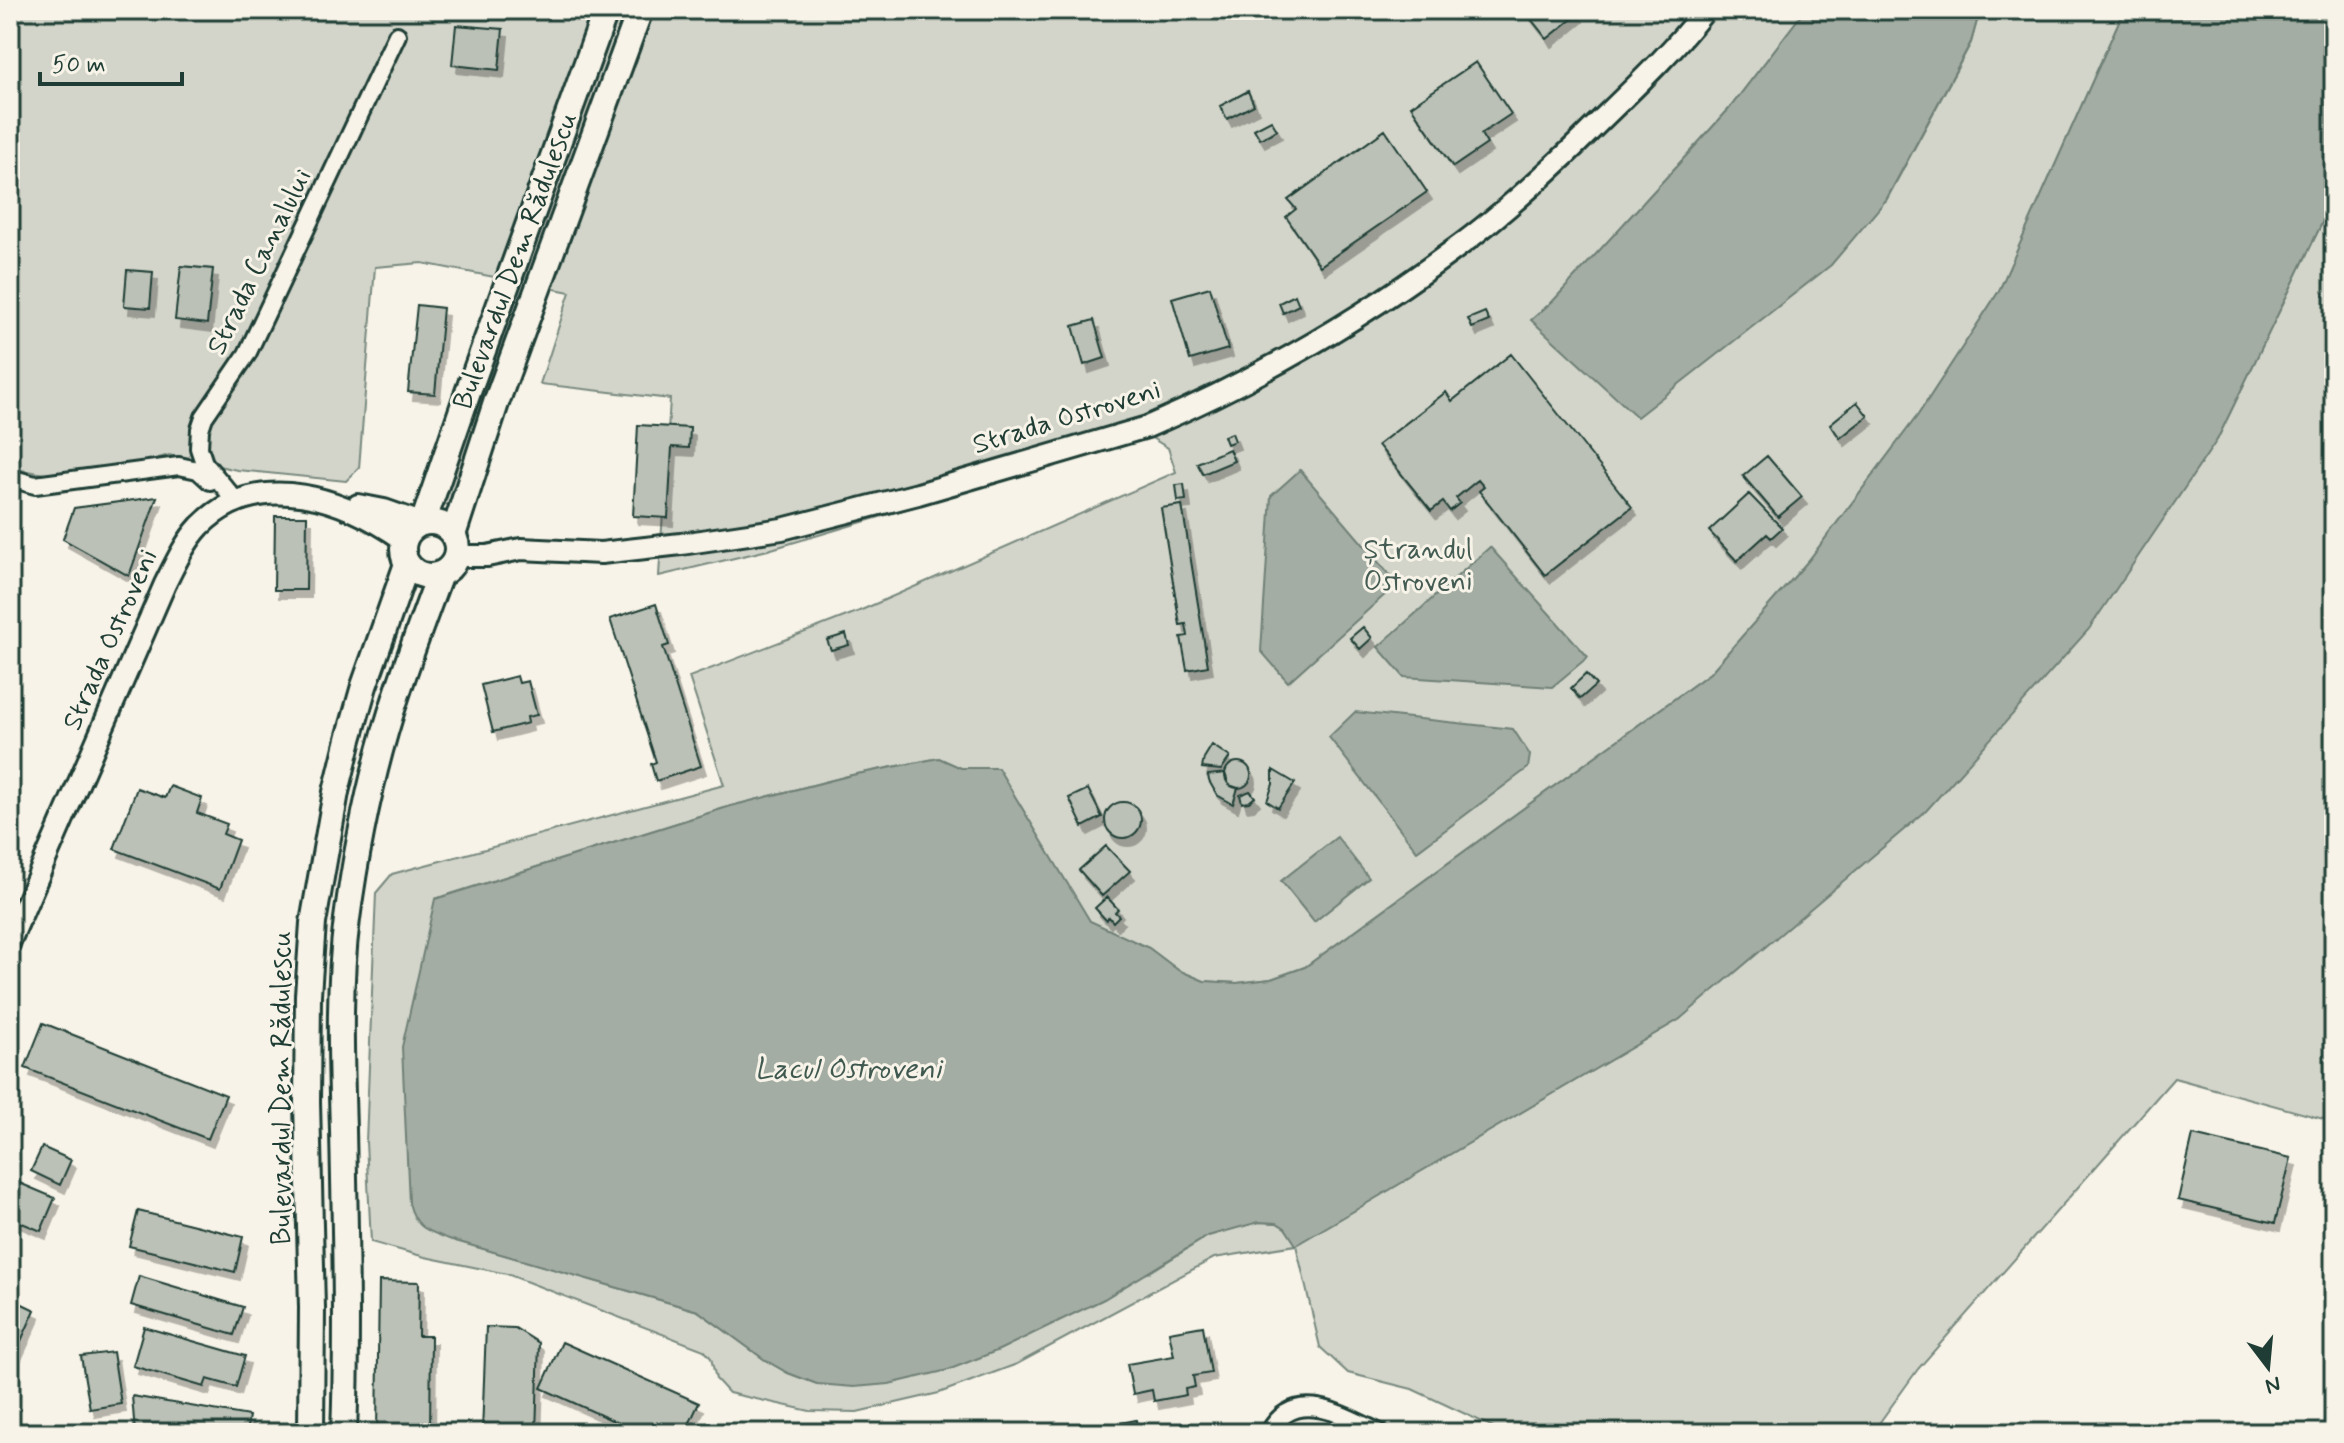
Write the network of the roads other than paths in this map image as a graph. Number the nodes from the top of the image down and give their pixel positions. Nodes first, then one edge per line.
1 (606, 10) edge
2 (640, 10) edge
3 (1705, 10) edge
4 (397, 35) dead end
5 (10, 478) edge
6 (237, 502) junction
7 (414, 538) junction
8 (451, 551) junction
9 (10, 941) edge
10 (311, 1433) edge
11 (344, 1433) edge
12 (1269, 1433) edge
13 (1380, 1433) edge

1 - 7 main road, Bulevardul Dem Rădulescu
2 - 8 main road, Bulevardul Dem Rădulescu
3 - 8 street, Strada Ostroveni
4 - 6 street, Strada Canalului
5 - 6 street
6 - 7 street, Strada Ostroveni
6 - 9 street, Strada Ostroveni
7 - 8 main road
7 - 8 main road
7 - 10 main road, Bulevardul Dem Rădulescu
8 - 11 main road, Bulevardul Dem Rădulescu
12 - 13 street

